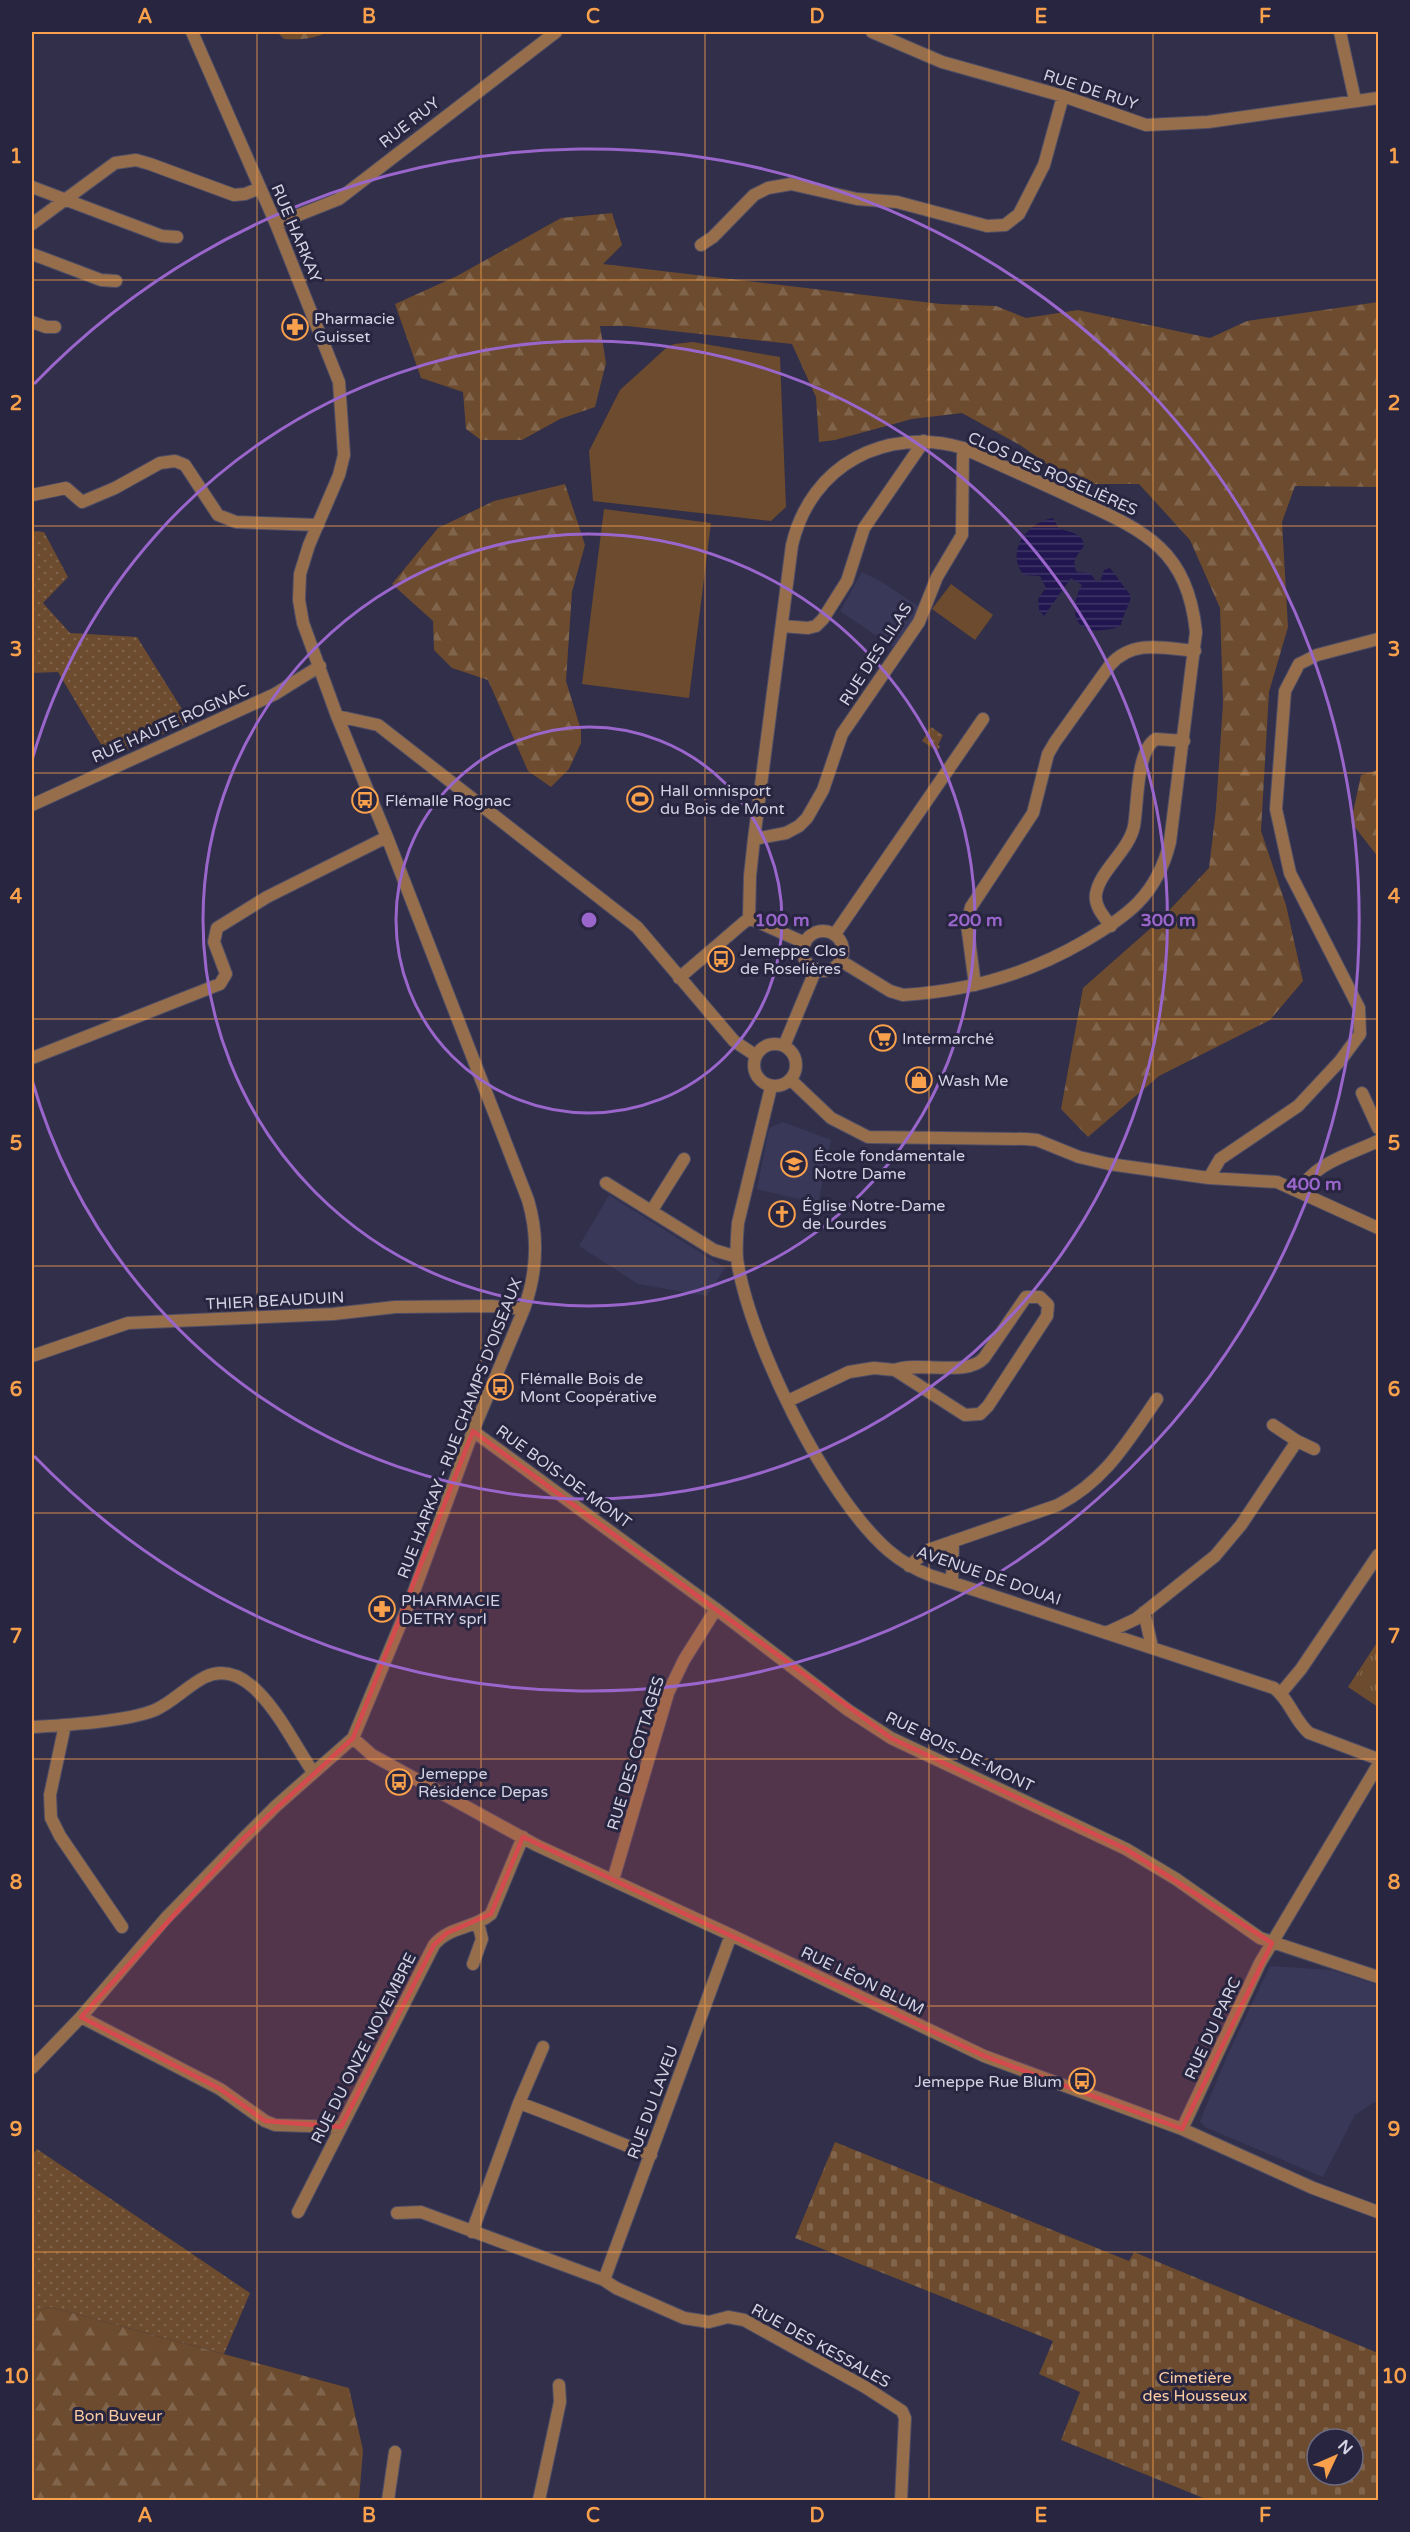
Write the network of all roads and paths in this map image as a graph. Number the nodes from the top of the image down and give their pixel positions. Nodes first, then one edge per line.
1 (192, 32) edge
2 (556, 32) edge
3 (872, 32) edge
4 (1340, 32) edge
5 (1063, 96) junction
6 (1378, 98) edge
7 (1355, 100) junction
8 (32, 187) edge
9 (260, 188) junction
10 (65, 199) junction
11 (32, 224) edge
12 (276, 224) junction
13 (177, 237) dead end
14 (701, 244) dead end
15 (32, 254) edge
16 (116, 281) dead end
17 (32, 322) edge
18 (55, 327) dead end
19 (924, 441) junction
20 (963, 448) junction
21 (344, 455) joint
22 (32, 495) edge
23 (318, 525) junction
24 (782, 626) junction
25 (1378, 639) edge
26 (1195, 651) junction
27 (320, 666) junction
28 (337, 716) junction
29 (983, 719) dead end
30 (1184, 741) junction
31 (32, 805) edge
32 (387, 837) junction
33 (754, 839) junction
34 (749, 918) junction
35 (1111, 926) junction
36 (835, 934) junction
37 (805, 943) junction
38 (841, 961) junction
39 (816, 969) junction
40 (679, 978) junction
41 (975, 985) junction
42 (784, 1046) junction
43 (755, 1055) junction
44 (32, 1058) edge
45 (791, 1080) junction
46 (771, 1087) junction
47 (1362, 1094) dead end
48 (1378, 1128) edge
49 (1378, 1141) edge
50 (684, 1159) dead end
51 (1209, 1178) junction
52 (606, 1183) dead end
53 (1299, 1192) junction
54 (652, 1210) junction
55 (1378, 1228) edge
56 (737, 1257) junction
57 (524, 1309) junction
58 (32, 1356) edge
59 (895, 1370) junction
60 (1157, 1399) dead end
61 (788, 1401) junction
62 (1274, 1425) dead end
63 (473, 1431) junction
64 (1297, 1442) junction
65 (1314, 1449) dead end
66 (953, 1541) junction
67 (1378, 1555) edge
68 (909, 1566) junction
69 (952, 1582) junction
70 (716, 1609) junction
71 (1144, 1612) junction
72 (1106, 1633) junction
73 (1152, 1647) junction
74 (1281, 1693) junction
75 (65, 1725) junction
76 (32, 1727) edge
77 (353, 1738) junction
78 (1378, 1759) edge
79 (1378, 1766) edge
80 (313, 1772) junction
81 (523, 1838) junction
82 (613, 1880) junction
83 (478, 1923) junction
84 (122, 1927) dead end
85 (731, 1935) junction
86 (1272, 1943) junction
87 (473, 1964) dead end
88 (1378, 1977) edge
89 (81, 2017) junction
90 (543, 2047) dead end
91 (32, 2068) edge
92 (519, 2103) junction
93 (341, 2127) junction
94 (1182, 2129) junction
95 (651, 2155) junction
96 (297, 2212) dead end
97 (1378, 2212) edge
98 (397, 2213) dead end
99 (472, 2232) junction
100 (604, 2280) junction
101 (559, 2385) dead end
102 (394, 2452) dead end
103 (388, 2500) edge
104 (539, 2500) edge
105 (901, 2500) edge

1 - 9 street, RUE HARKAY
2 - 12 street, RUE RUY
3 - 5 street, RUE DE RUY
4 - 7 street
5 - 7 street, RUE DE RUY
5 - 14 street
6 - 7 street, RUE DE RUY
8 - 10 street
9 - 10 street
9 - 12 street, RUE HARKAY
10 - 11 street
10 - 13 street
12 - 21 street, RUE HARKAY
15 - 16 street
17 - 18 street
19 - 20 street, CLOS DES ROSELIÈRES
19 - 24 street
19 - 24 street, CLOS DES ROSELIÈRES
20 - 26 street, CLOS DES ROSELIÈRES
20 - 33 street, RUE DES LILAS
21 - 23 street, RUE HARKAY - RUE CHAMPS D'OISEAUX
22 - 23 street
23 - 27 street, RUE HARKAY - RUE CHAMPS D'OISEAUX
24 - 33 street, CLOS DES ROSELIÈRES
25 - 51 street
26 - 30 street, CLOS DES ROSELIÈRES
26 - 41 street
27 - 28 street, RUE HARKAY - RUE CHAMPS D'OISEAUX
27 - 31 street, RUE HAUTE ROGNAC
28 - 32 street, RUE HARKAY - RUE CHAMPS D'OISEAUX
28 - 40 street
29 - 36 street
30 - 35 street, CLOS DES ROSELIÈRES
30 - 35 street
32 - 44 street
32 - 57 street, RUE HARKAY - RUE CHAMPS D'OISEAUX
33 - 34 street, CLOS DES ROSELIÈRES
34 - 37 street
34 - 40 street
35 - 41 street, CLOS DES ROSELIÈRES
36 - 37 street
36 - 38 street
37 - 39 street
38 - 39 street
38 - 41 street, CLOS DES ROSELIÈRES
39 - 42 street
40 - 43 street
42 - 43 street
42 - 45 street
43 - 46 street
45 - 46 street
45 - 51 street
46 - 56 street, AVENUE DE DOUAI
47 - 48 street
49 - 53 street
50 - 54 street
51 - 53 street
52 - 54 street
53 - 55 street
54 - 56 street
56 - 61 street, AVENUE DE DOUAI
57 - 58 street, THIER BEAUDUIN
57 - 63 street, RUE HARKAY - RUE CHAMPS D'OISEAUX
59 - 59 street
59 - 61 street
60 - 66 street
61 - 68 street, AVENUE DE DOUAI
62 - 64 street
63 - 70 street, RUE BOIS-DE-MONT
63 - 77 street, RUE HARKAY - RUE CHAMPS D'OISEAUX
64 - 65 street
64 - 71 street
66 - 68 street
66 - 69 street
67 - 74 street
68 - 69 street, AVENUE DE DOUAI
69 - 72 street, AVENUE DE DOUAI
70 - 82 street, RUE DES COTTAGES
70 - 86 street, RUE BOIS-DE-MONT
71 - 72 street
71 - 73 street
72 - 73 street, AVENUE DE DOUAI
73 - 74 street, AVENUE DE DOUAI
74 - 78 street
75 - 76 street
75 - 80 street
75 - 84 street
77 - 80 street, RUE HARKAY - RUE CHAMPS D'OISEAUX
77 - 81 street, RUE LÉON BLUM
79 - 86 street, RUE DU PARC
80 - 89 street, RUE HARKAY - RUE CHAMPS D'OISEAUX
81 - 82 street, RUE LÉON BLUM
81 - 83 street, RUE DU ONZE NOVEMBRE
82 - 85 street, RUE LÉON BLUM
83 - 87 street
83 - 93 street, RUE DU ONZE NOVEMBRE
85 - 94 street, RUE LÉON BLUM
85 - 95 street, RUE DU LAVEU
86 - 88 street, RUE BOIS-DE-MONT
86 - 94 street, RUE DU PARC
89 - 91 street, RUE HARKAY - RUE CHAMPS D'OISEAUX
89 - 93 street
90 - 92 street
92 - 95 street
92 - 99 street
93 - 96 street, RUE DU ONZE NOVEMBRE
94 - 97 street, RUE LÉON BLUM
95 - 100 street, RUE DU LAVEU
98 - 99 street, RUE DES KESSALES
99 - 100 street, RUE DES KESSALES
100 - 105 street, RUE DES KESSALES
101 - 104 street
102 - 103 street

